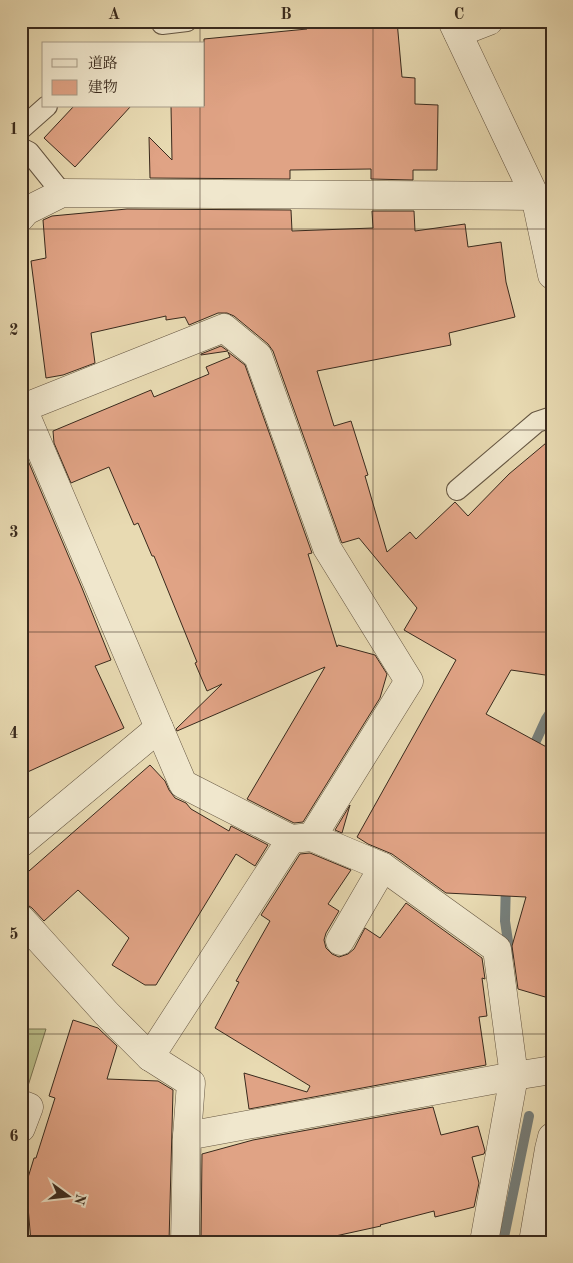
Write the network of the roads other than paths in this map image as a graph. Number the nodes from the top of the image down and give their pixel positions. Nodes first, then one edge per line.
1 (187, 21) edge
2 (489, 21) edge
3 (162, 24) dead end
4 (455, 27) edge
5 (45, 108) edge
6 (21, 129) edge
7 (21, 148) edge
8 (62, 193) junction
9 (535, 196) junction
10 (21, 217) edge
11 (552, 276) edge
12 (22, 406) edge
13 (552, 417) edge
14 (457, 490) dead end
15 (159, 728) junction
16 (301, 838) junction
17 (21, 844) edge
18 (383, 867) junction
19 (21, 919) edge
20 (340, 941) dead end
21 (150, 1057) junction
22 (552, 1070) edge
23 (514, 1076) junction
24 (21, 1104) edge
25 (21, 1128) edge
26 (188, 1136) junction
27 (552, 1138) edge
28 (185, 1242) edge
29 (484, 1242) edge
30 (533, 1242) edge

1 - 3 lane
2 - 4 street
4 - 9 street
5 - 6 lane
7 - 8 lane
8 - 9 street
8 - 10 street
9 - 11 street
12 - 15 street
12 - 16 street
13 - 14 lane
15 - 16 street
15 - 17 street
16 - 18 street
16 - 21 street
18 - 20 street
18 - 23 street
19 - 21 street
21 - 26 street
22 - 23 street
23 - 26 street
23 - 29 street
24 - 25 street
26 - 28 street
27 - 30 street

